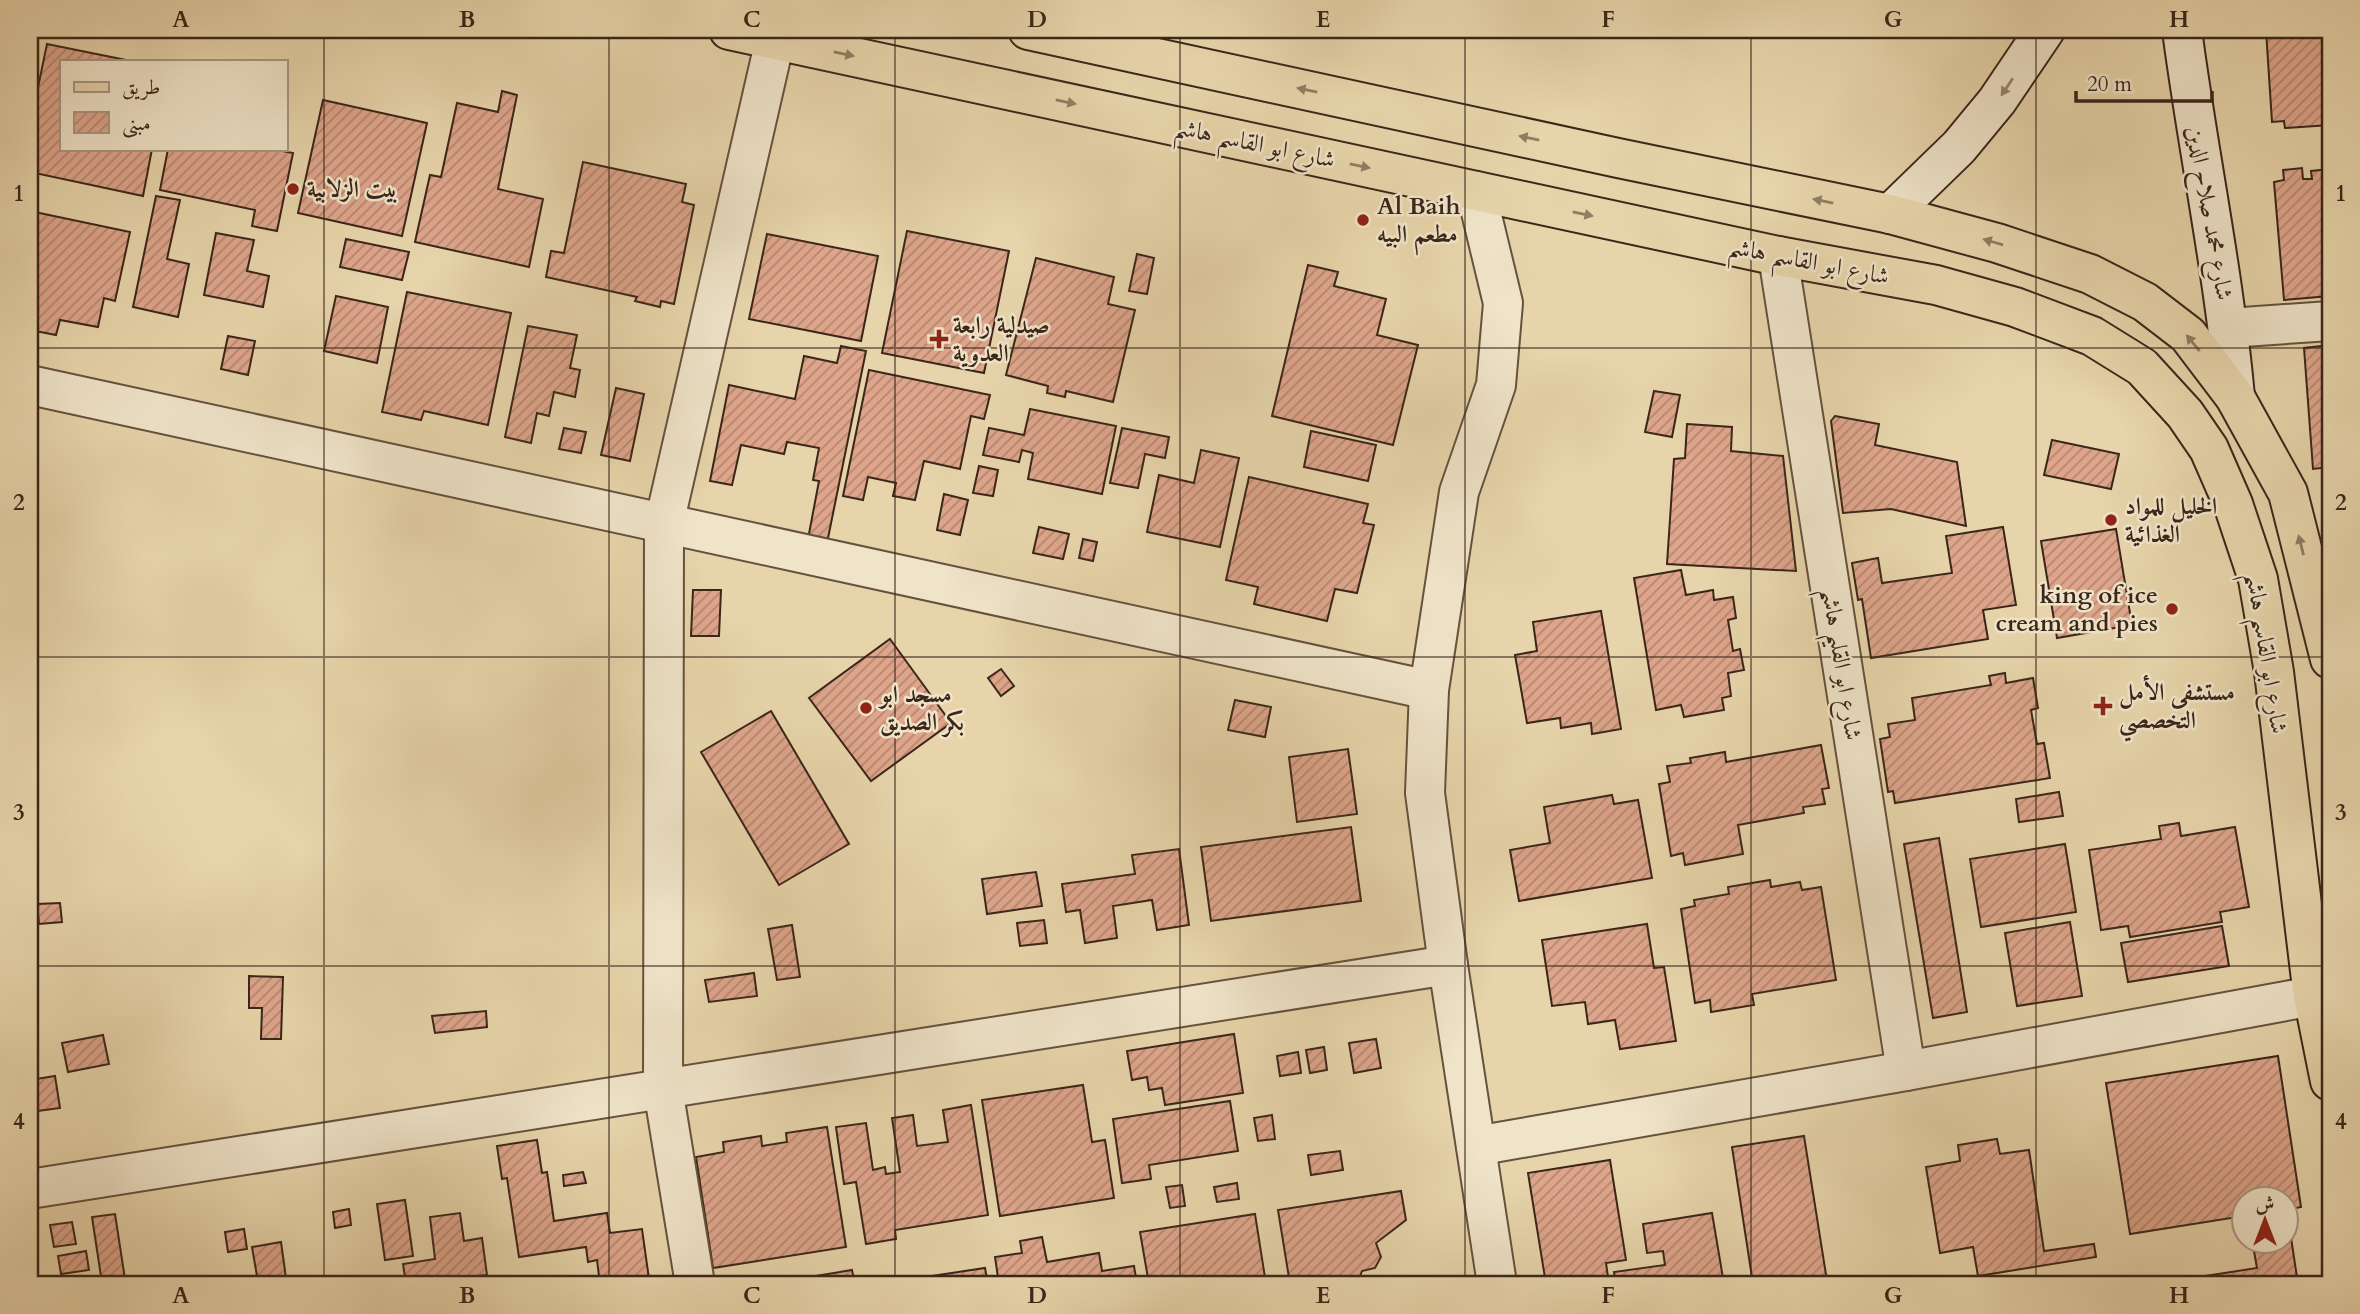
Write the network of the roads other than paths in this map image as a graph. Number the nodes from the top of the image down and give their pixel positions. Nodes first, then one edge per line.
1 (729, 30) edge
2 (1028, 30) edge
3 (2045, 30) edge
4 (2182, 30) edge
5 (1076, 35) edge
6 (775, 40) junction
7 (1476, 191) junction
8 (1890, 214) junction
9 (1778, 256) junction
10 (2330, 321) edge
11 (2229, 328) junction
12 (30, 386) edge
13 (2235, 397) junction
14 (664, 524) junction
15 (2330, 659) edge
16 (1429, 690) junction
17 (1448, 965) junction
18 (2313, 996) junction
19 (1906, 1071) junction
20 (2330, 1081) edge
21 (663, 1089) junction
22 (1476, 1146) junction
23 (30, 1189) edge
24 (695, 1284) edge
25 (1497, 1284) edge

1 - 6 main road, شارع ابو القاسم هاشم
2 - 5 main road
3 -> 8 street
4 - 11 street, شارع محمد صلاح الدين
8 -> 5 main road
6 -> 7 main road, شارع ابو القاسم هاشم
6 - 14 street
7 -> 9 main road, شارع ابو القاسم هاشم
7 - 16 street
13 -> 8 main road
9 - 18 main road, شارع ابو القاسم هاشم
9 - 19 street, شارع ابو القليم هاشم
10 - 11 street
11 - 13 street, شارع محمد صلاح الدين
12 - 14 street
15 -> 13 main road
14 - 16 street
14 - 21 street
16 - 17 street
17 - 21 street
17 - 22 street
18 - 19 street
18 - 20 main road, شارع ابو القاسم هاشم
19 - 22 street
21 - 23 street
21 - 24 street
22 - 25 street

